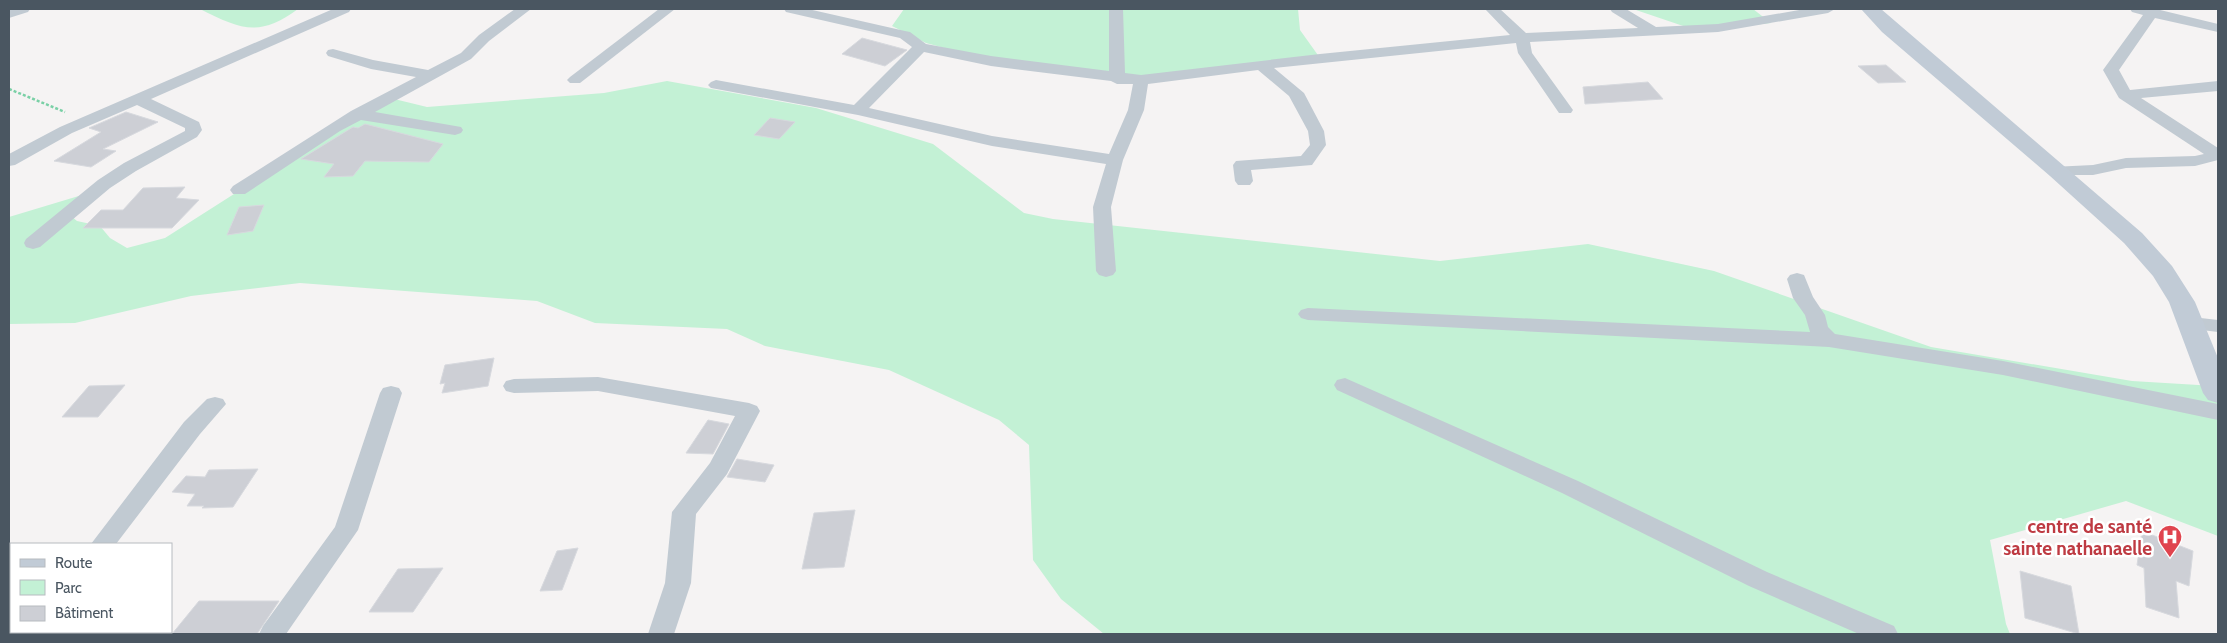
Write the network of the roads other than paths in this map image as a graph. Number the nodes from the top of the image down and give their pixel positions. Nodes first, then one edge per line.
1 (22, 9) edge
2 (344, 9) edge
3 (524, 9) edge
4 (668, 9) edge
5 (791, 9) edge
6 (1116, 9) edge
7 (1492, 9) edge
8 (1616, 9) edge
9 (1828, 9) edge
10 (1870, 9) edge
11 (2144, 11) edge
12 (818, 12) edge
13 (9, 14) edge
14 (2218, 28) edge
15 (1653, 31) junction
16 (1522, 38) junction
17 (921, 47) junction
18 (333, 53) dead end
19 (1262, 65) junction
20 (429, 75) junction
21 (1117, 78) junction
22 (575, 80) dead end
23 (1141, 80) junction
24 (716, 85) dead end
25 (2218, 86) edge
26 (2125, 95) junction
27 (138, 99) junction
28 (858, 110) junction
29 (1564, 110) dead end
30 (357, 114) junction
31 (456, 130) dead end
32 (2218, 155) edge
33 (9, 160) edge
34 (1115, 160) junction
35 (2058, 172) junction
36 (1244, 181) dead end
37 (239, 190) dead end
38 (33, 243) dead end
39 (1106, 271) dead end
40 (1797, 279) dead end
41 (1308, 314) dead end
42 (2192, 324) junction
43 (2218, 326) edge
44 (1828, 340) junction
45 (1345, 385) dead end
46 (514, 386) dead end
47 (391, 393) dead end
48 (2218, 393) edge
49 (214, 404) dead end
50 (2218, 412) edge
51 (104, 543) edge
52 (272, 634) edge
53 (661, 634) edge
54 (1885, 634) edge

1 - 13 street
2 - 27 street
3 - 20 street
4 - 22 street
5 - 12 street
6 - 21 street
7 - 16 street
8 - 15 street
9 - 15 street
10 - 35 street
11 - 14 street
11 - 26 street
12 - 17 street
15 - 16 street
16 - 19 street
16 - 29 street
17 - 21 street
17 - 28 street
18 - 20 street
19 - 23 street
19 - 36 street
20 - 30 street
21 - 23 street
23 - 34 street
24 - 28 street
25 - 26 street
26 - 32 street
27 - 33 street
27 - 38 street
28 - 34 street
30 - 31 street
30 - 37 street
32 - 35 street
34 - 39 street
35 - 42 street
40 - 44 street
41 - 44 street
42 - 43 street
42 - 48 street
44 - 50 street
45 - 54 street
46 - 53 street
47 - 52 street
49 - 51 street

